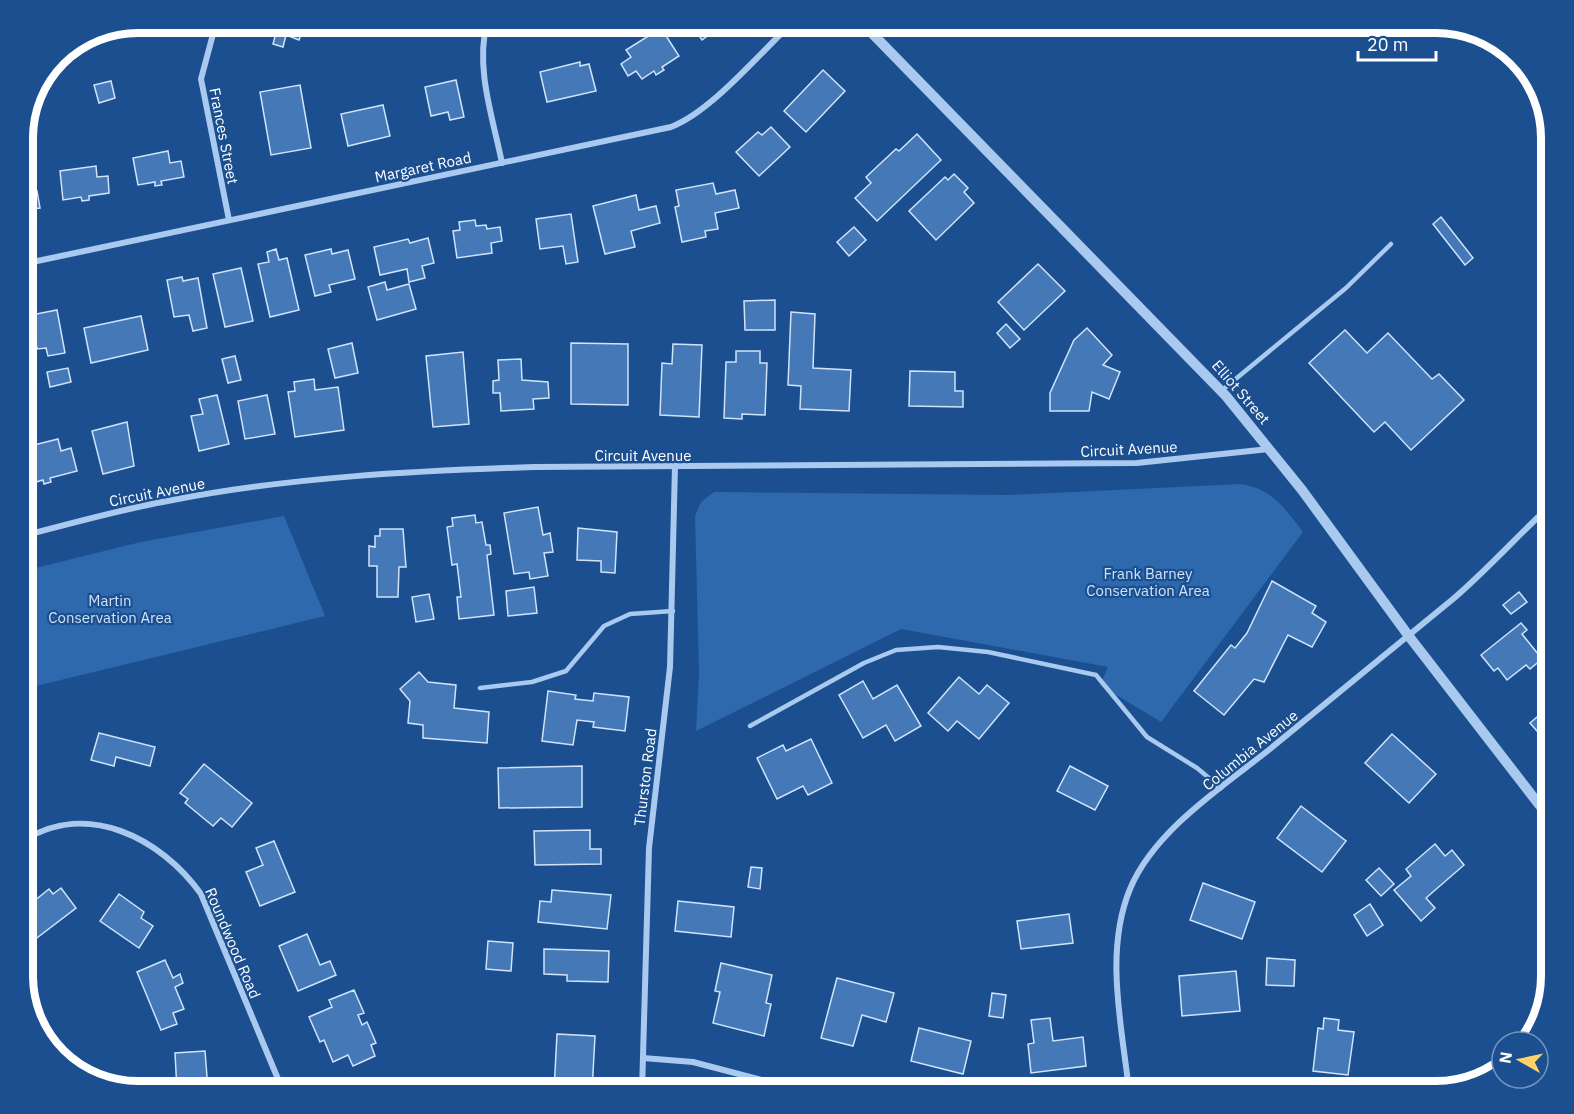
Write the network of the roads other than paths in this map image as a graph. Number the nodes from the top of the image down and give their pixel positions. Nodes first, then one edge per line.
1 (213, 33) edge
2 (485, 33) edge
3 (781, 33) edge
4 (873, 33) edge
5 (502, 163) junction
6 (229, 220) junction
7 (1391, 244) dead end
8 (33, 262) edge
9 (1221, 390) junction
10 (1269, 448) junction
11 (675, 466) junction
12 (1541, 515) edge
13 (33, 533) edge
14 (672, 611) junction
15 (1408, 635) junction
16 (480, 688) dead end
17 (750, 726) dead end
18 (1221, 788) junction
19 (1541, 807) edge
20 (33, 836) edge
21 (643, 1058) junction
22 (278, 1081) edge
23 (642, 1081) edge
24 (763, 1081) edge
25 (1129, 1081) edge

1 - 6 street, Frances Street
2 - 5 street
3 - 5 street, Margaret Road
4 - 9 street, Elliot Street
5 - 6 street, Margaret Road
6 - 8 street, Margaret Road
7 - 9 lane
9 - 10 street, Elliot Street
10 - 11 street, Circuit Avenue
10 - 15 street, Elliot Street
11 - 13 street, Circuit Avenue
11 - 14 street, Thurston Road
12 - 15 street, Columbia Avenue
14 - 16 lane
14 - 21 street, Thurston Road
15 - 18 street, Columbia Avenue
15 - 19 street, Elliot Street
17 - 18 lane
18 - 25 street, Columbia Avenue
20 - 22 street, Roundwood Road
21 - 23 street, Thurston Road
21 - 24 street

